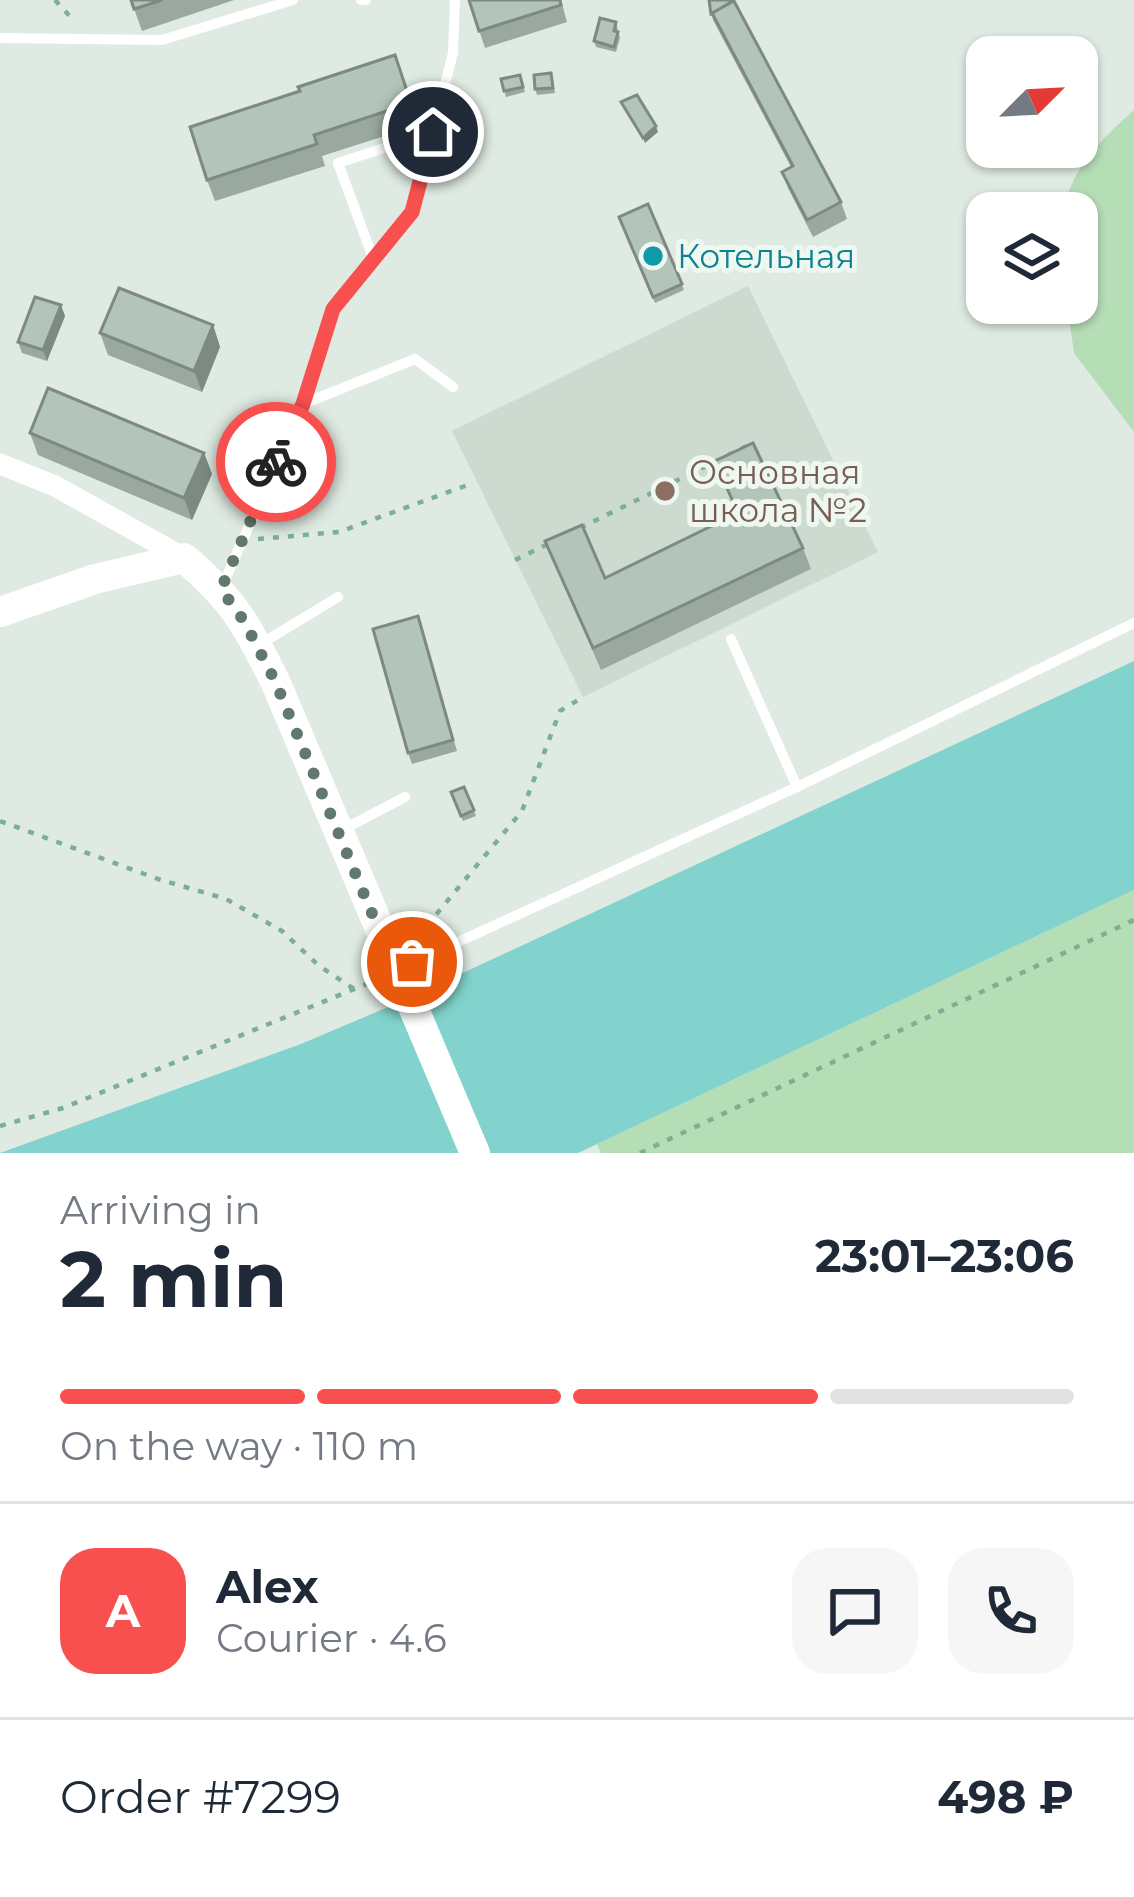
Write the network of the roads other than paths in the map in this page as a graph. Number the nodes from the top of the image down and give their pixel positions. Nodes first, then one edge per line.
1 (293, 0) edge
2 (455, 0) edge
3 (0, 38) edge
4 (433, 132) junction
5 (374, 258) junction
6 (452, 387) dead end
7 (303, 404) junction
8 (0, 464) edge
9 (184, 558) junction
10 (221, 589) junction
11 (338, 597) dead end
12 (0, 612) edge
13 (1134, 623) edge
14 (730, 639) dead end
15 (257, 646) junction
16 (797, 787) junction
17 (405, 797) dead end
18 (340, 831) dead end
19 (405, 977) junction
20 (475, 1153) edge

1 - 3 lane
2 - 4 lane
4 - 5 lane
4 - 5 lane
5 - 7 lane
6 - 7 lane
7 - 10 lane
8 - 9 street
9 - 10 street
9 - 12 street
10 - 15 street
11 - 15 lane
13 - 16 lane
14 - 16 lane
15 - 19 street
16 - 19 lane
17 - 18 lane
19 - 20 street

